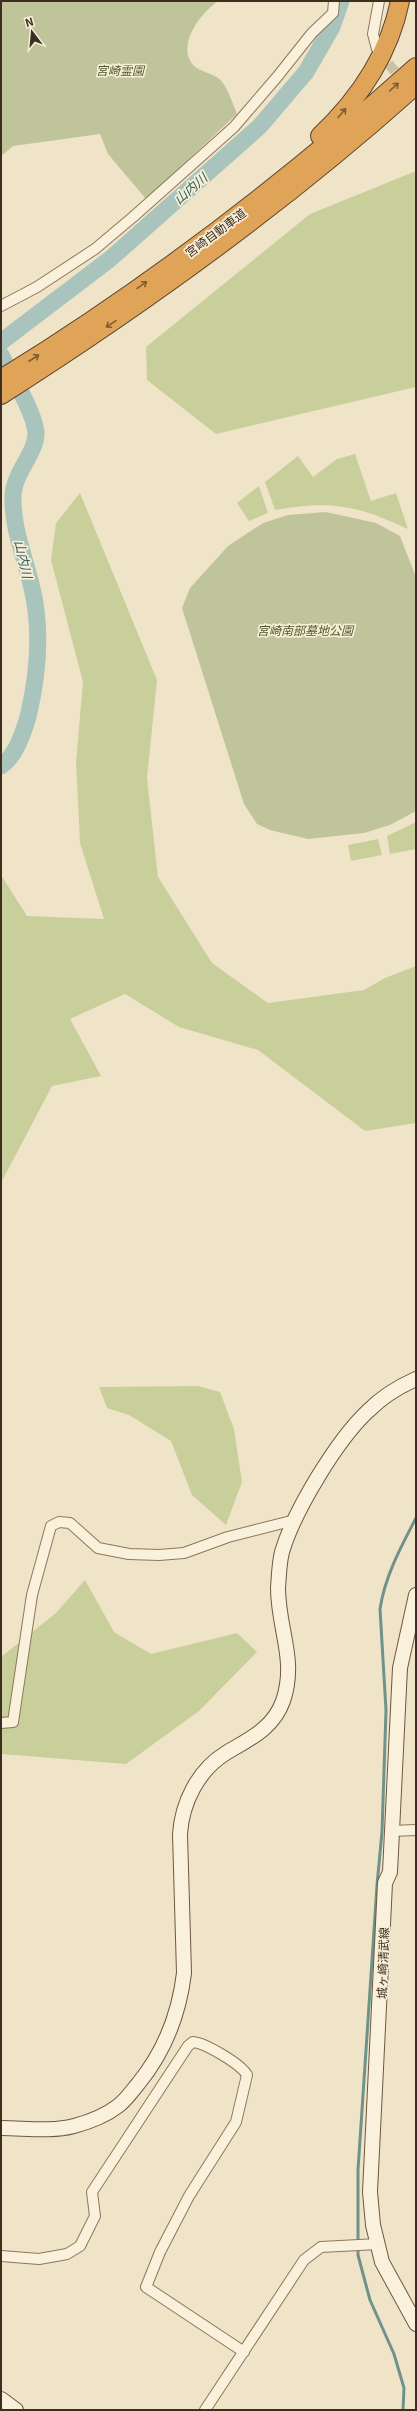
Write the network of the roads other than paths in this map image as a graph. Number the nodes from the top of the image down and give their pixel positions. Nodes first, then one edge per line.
1 (334, 1) edge
2 (380, 1) edge
3 (400, 1) edge
4 (377, 49) tunnel mouth
5 (416, 67) edge
6 (416, 85) edge
7 (416, 101) edge
8 (245, 209) junction
9 (178, 278) junction
10 (1, 306) edge
11 (1, 379) edge
12 (1, 395) edge
13 (416, 1379) edge
14 (295, 1520) junction
15 (416, 1595) edge
16 (1, 1723) edge
17 (416, 1830) edge
18 (391, 1831) junction
19 (1, 2128) edge
20 (378, 2244) junction
21 (1, 2256) edge
22 (416, 2324) edge
23 (244, 2352) junction
24 (1, 2399) edge
25 (16, 2410) edge
26 (205, 2410) edge

1 - 10 street
2 - 4 street
8 -> 3 highway
8 -> 5 highway, 宮崎自動車道
6 - 9 highway, 宮崎自動車道
7 - 9 highway
11 -> 8 highway, 宮崎自動車道
9 -> 12 highway, 宮崎自動車道
13 - 14 street
14 - 16 street
14 - 19 street
15 - 18 street, 城ヶ崎清武線
17 - 18 street
18 - 20 street, 城ヶ崎清武線
20 - 22 street, 城ヶ崎清武線
20 - 23 street
21 - 23 street
23 - 26 street
24 - 25 street

